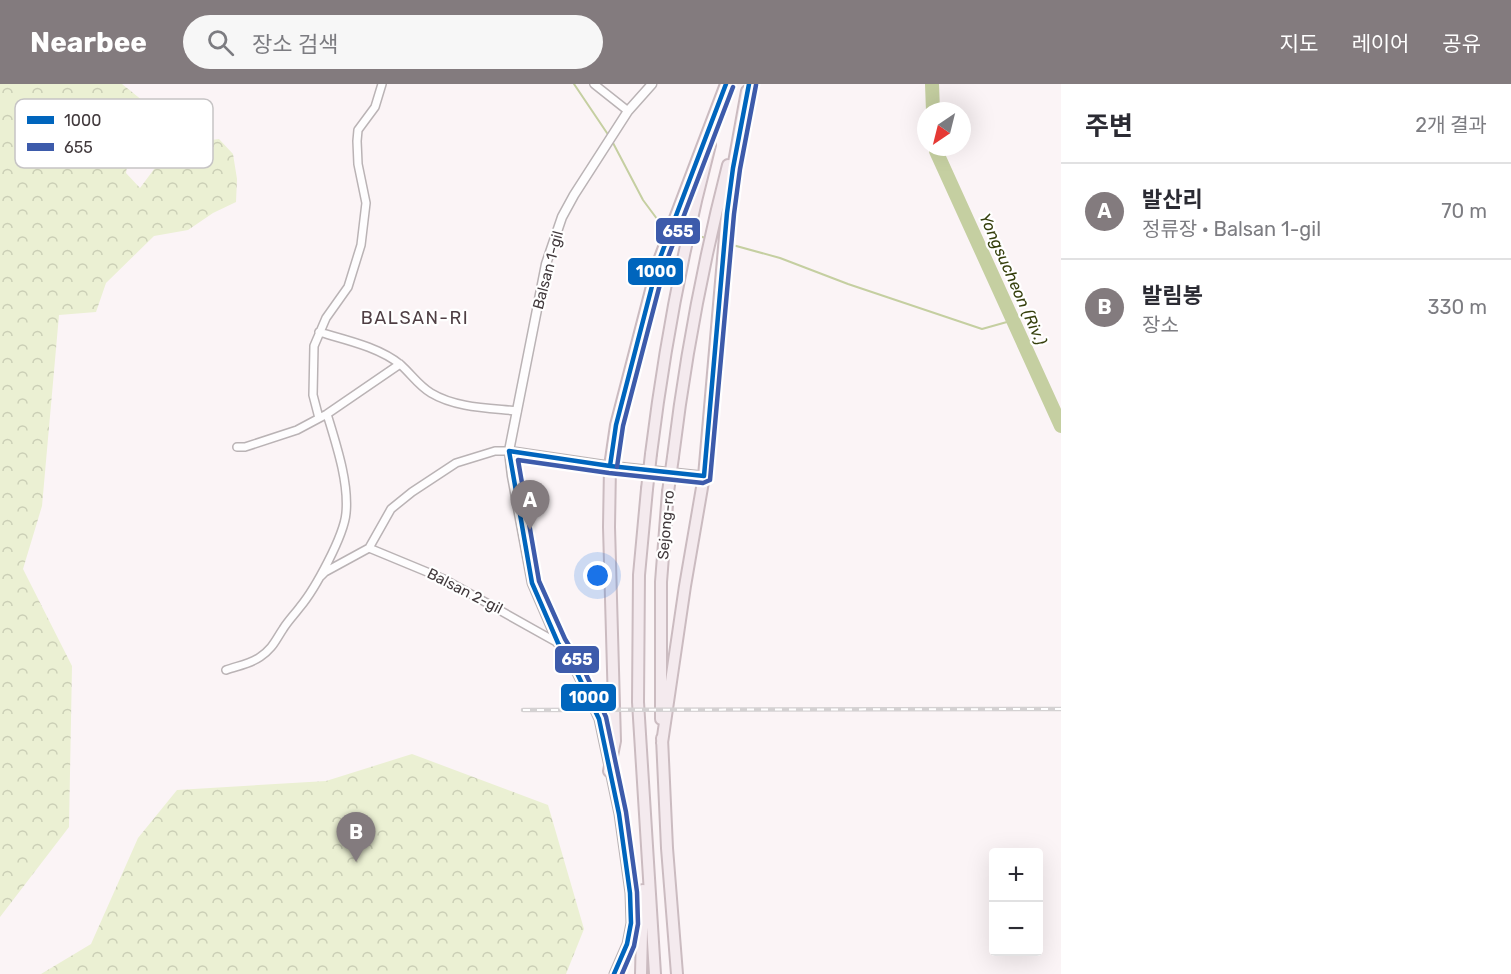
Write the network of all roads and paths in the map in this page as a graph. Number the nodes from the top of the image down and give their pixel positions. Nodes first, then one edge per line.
1 (382, 84) edge
2 (594, 84) edge
3 (652, 84) edge
4 (726, 84) edge
5 (748, 87) edge
6 (628, 111) junction
7 (320, 332) junction
8 (400, 364) junction
9 (517, 411) junction
10 (327, 414) junction
11 (319, 418) junction
12 (237, 447) dead end
13 (509, 451) junction
14 (610, 466) junction
15 (704, 476) junction
16 (369, 548) junction
17 (318, 580) junction
18 (558, 643) junction
19 (226, 670) dead end
20 (662, 743) junction
21 (609, 771) junction
22 (646, 845) junction
23 (627, 944) junction
24 (609, 974) edge
25 (614, 974) edge
26 (640, 974) edge
27 (655, 974) edge
28 (677, 974) edge

1 - 7 street
2 - 6 street
3 - 6 street, Balsan 1-gil
4 - 14 highway
4 - 22 highway, Sejong-ro, bridge
5 - 15 highway
5 - 20 highway, Sejong-ro, bridge
6 - 9 street, Balsan 1-gil
7 - 8 street
7 - 11 street
8 - 9 street
8 - 10 street
9 - 13 street, Balsan 1-gil
10 - 11 street
10 - 17 street
11 - 12 street
13 - 14 street
13 - 16 street
13 - 18 street, Balsan 1-gil
14 - 15 street
14 - 21 highway
15 - 20 highway
16 - 17 street
16 - 18 street, Balsan 2-gil
17 - 19 street
18 - 21 street, Balsan 1-gil
20 - 28 highway, Sejong-ro
21 - 23 street, Balsan 1-gil
22 - 26 highway
22 - 27 highway, Sejong-ro
23 - 24 street
23 - 25 street

